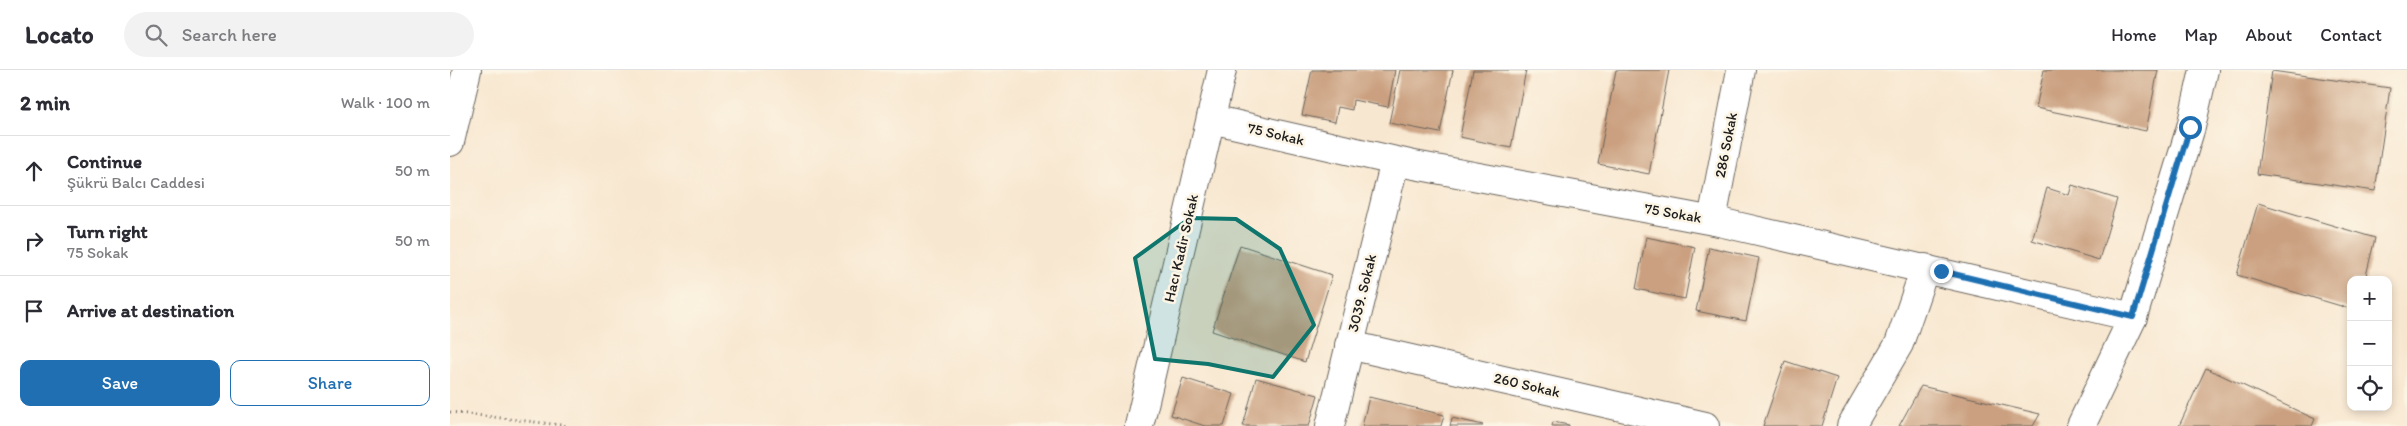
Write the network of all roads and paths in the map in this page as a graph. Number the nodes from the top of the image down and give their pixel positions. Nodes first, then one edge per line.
1 (467, 70) edge
2 (1222, 70) edge
3 (1741, 70) edge
4 (2204, 70) edge
5 (1211, 119) junction
6 (450, 142) edge
7 (1394, 161) junction
8 (1712, 220) junction
9 (1925, 268) junction
10 (2133, 317) junction
11 (1349, 345) junction
12 (450, 412) edge
13 (1653, 420) edge
14 (569, 426) edge
15 (1139, 426) edge
16 (1330, 426) edge
17 (1705, 426) edge
18 (1851, 426) edge
19 (2081, 426) edge

1 - 6 street
2 - 5 street, Hacı Kadir Sokak
3 - 8 street, 286 Sokak
4 - 10 street
5 - 7 street, 75 Sokak
5 - 15 street, Hacı Kadir Sokak
7 - 8 street, 75 Sokak
7 - 11 street, 3039. Sokak
8 - 9 street, 75 Sokak
9 - 10 street, 75 Sokak
9 - 18 street
10 - 19 street
11 - 13 street, 260 Sokak
11 - 16 street, 3039. Sokak
12 - 14 path
13 - 17 street, 260 Sokak

